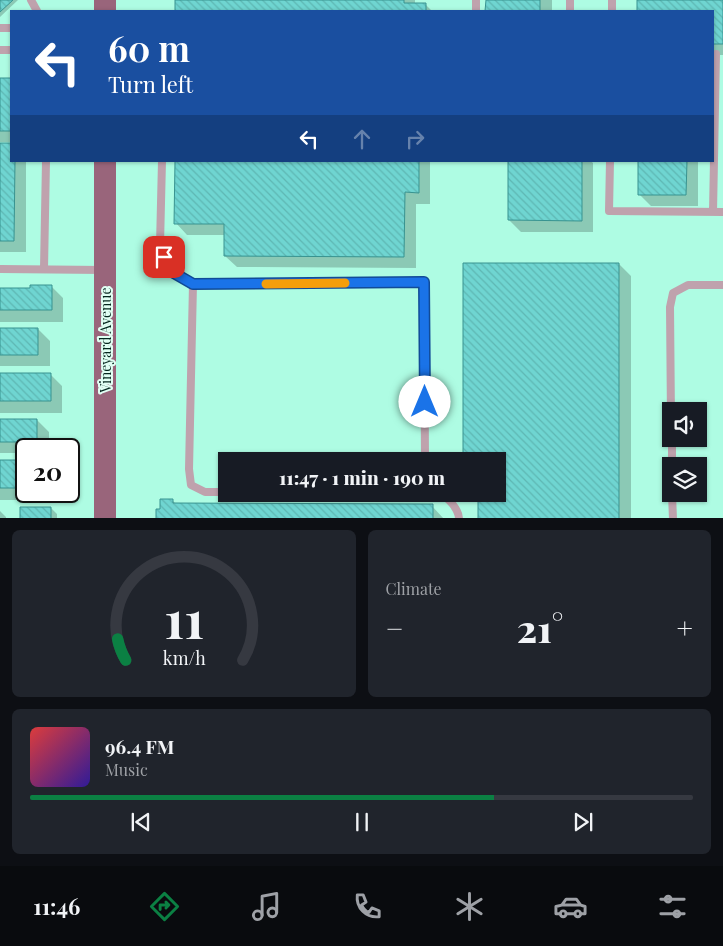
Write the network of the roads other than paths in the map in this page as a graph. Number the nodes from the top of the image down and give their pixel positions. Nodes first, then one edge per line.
1 (717, 54) edge
2 (46, 162) edge
3 (105, 162) edge
4 (162, 162) edge
5 (610, 162) edge
6 (713, 212) junction
7 (723, 212) edge
8 (0, 269) edge
9 (44, 269) junction
10 (105, 270) junction
11 (193, 284) junction
12 (723, 286) edge
13 (671, 402) edge
14 (425, 452) edge
15 (218, 492) edge
16 (450, 502) edge
17 (672, 502) edge
18 (105, 518) edge
19 (459, 518) edge
20 (673, 518) edge

1 - 6 lane
2 - 9 lane
3 - 10 main road, Vineyard Avenue
4 - 11 lane
5 - 6 lane
6 - 7 lane
8 - 9 lane
9 - 10 lane
10 - 18 main road, Vineyard Avenue
11 - 14 lane
11 - 15 lane
12 - 13 lane
16 - 19 lane
17 - 20 lane

